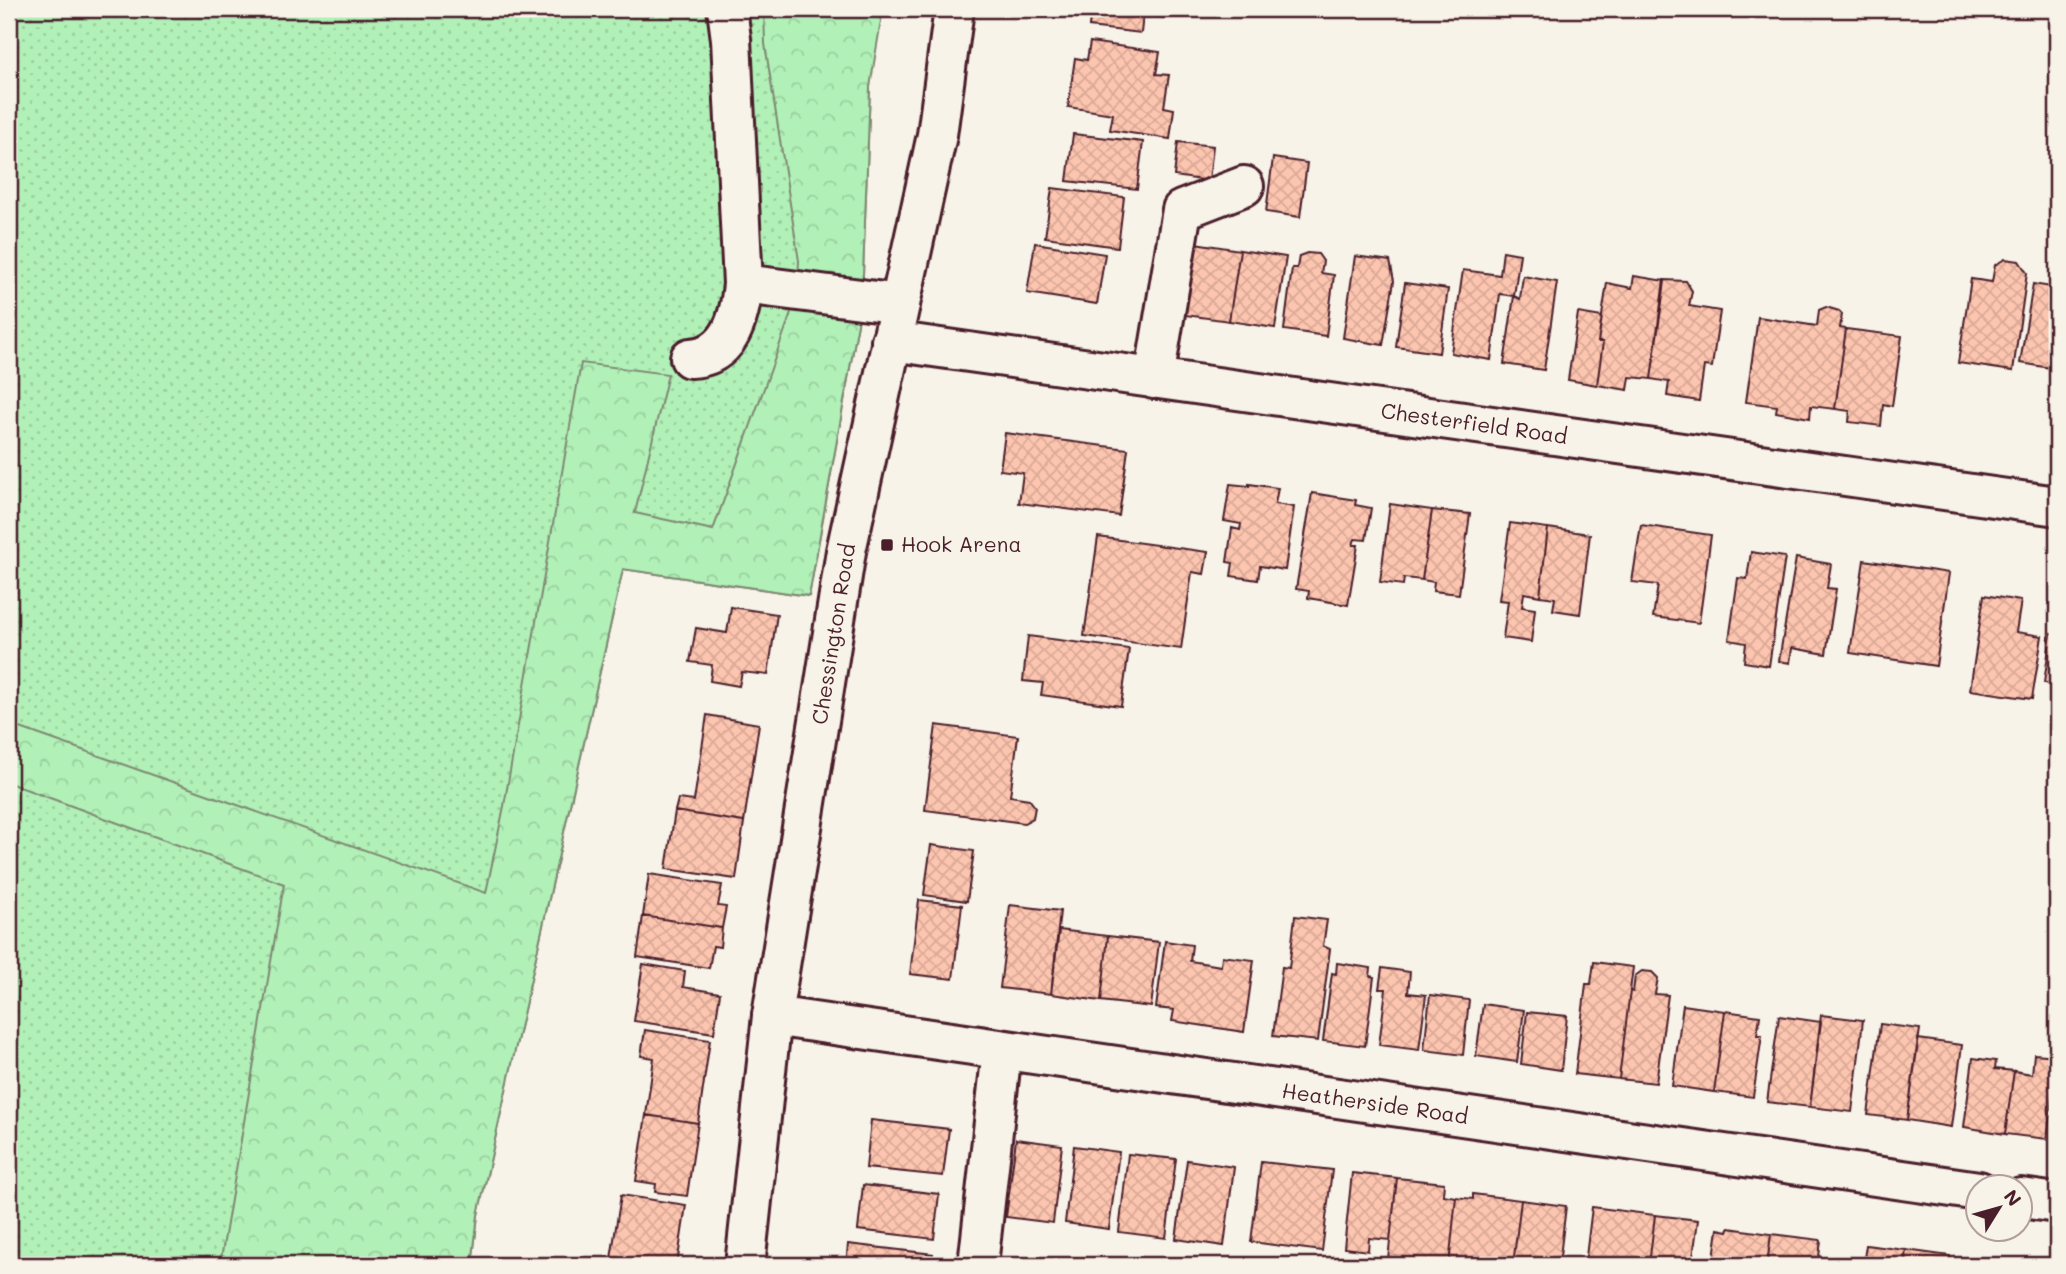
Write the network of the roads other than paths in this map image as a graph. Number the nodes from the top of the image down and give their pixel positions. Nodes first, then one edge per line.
1 (727, 9) edge
2 (954, 9) edge
3 (1244, 186) dead end
4 (743, 284) junction
5 (900, 304) junction
6 (891, 341) junction
7 (690, 358) dead end
8 (1154, 379) junction
9 (2057, 506) edge
10 (772, 1016) junction
11 (1002, 1050) junction
12 (1965, 1189) edge
13 (2035, 1200) edge
14 (2057, 1203) edge
15 (745, 1265) edge
16 (978, 1265) edge

1 - 4 street
2 - 5 street, Chessington Road
3 - 8 street
4 - 5 street
4 - 7 street
5 - 6 street, Chessington Road
6 - 8 street, Chesterfield Road
6 - 10 street, Chessington Road
8 - 9 street, Chesterfield Road
10 - 11 street, Heatherside Road
10 - 15 street, Chessington Road
11 - 12 street, Heatherside Road
11 - 16 street
13 - 14 street

